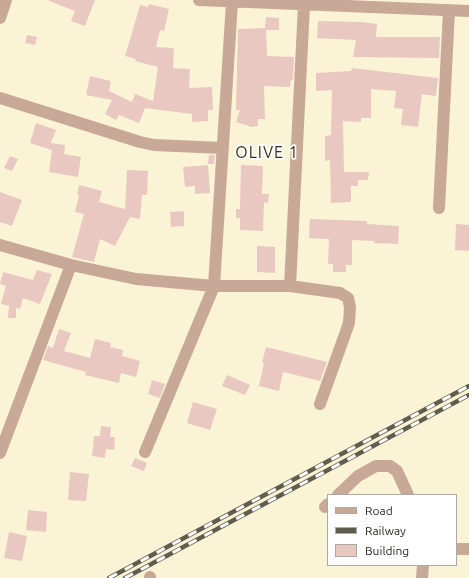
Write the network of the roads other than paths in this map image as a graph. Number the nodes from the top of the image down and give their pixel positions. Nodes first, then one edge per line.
1 (6, 0) edge
2 (199, 0) edge
3 (232, 2) junction
4 (304, 5) junction
5 (450, 11) junction
6 (469, 11) edge
7 (0, 18) edge
8 (0, 98) edge
9 (222, 148) junction
10 (439, 208) dead end
11 (0, 245) edge
12 (71, 265) junction
13 (214, 286) junction
14 (290, 286) junction
15 (320, 404) dead end
16 (145, 452) dead end
17 (0, 453) edge
18 (339, 494) edge
19 (408, 494) edge
20 (457, 549) edge
21 (469, 549) edge
22 (423, 566) edge
23 (422, 578) edge

1 - 7 street
2 - 3 street
3 - 4 street
3 - 9 street
4 - 5 street
4 - 14 street
5 - 6 street
5 - 10 street
8 - 9 street
9 - 13 street
11 - 12 street
12 - 13 street
12 - 17 street
13 - 14 street
13 - 16 street
14 - 15 street
18 - 19 street
20 - 21 street
22 - 23 street

